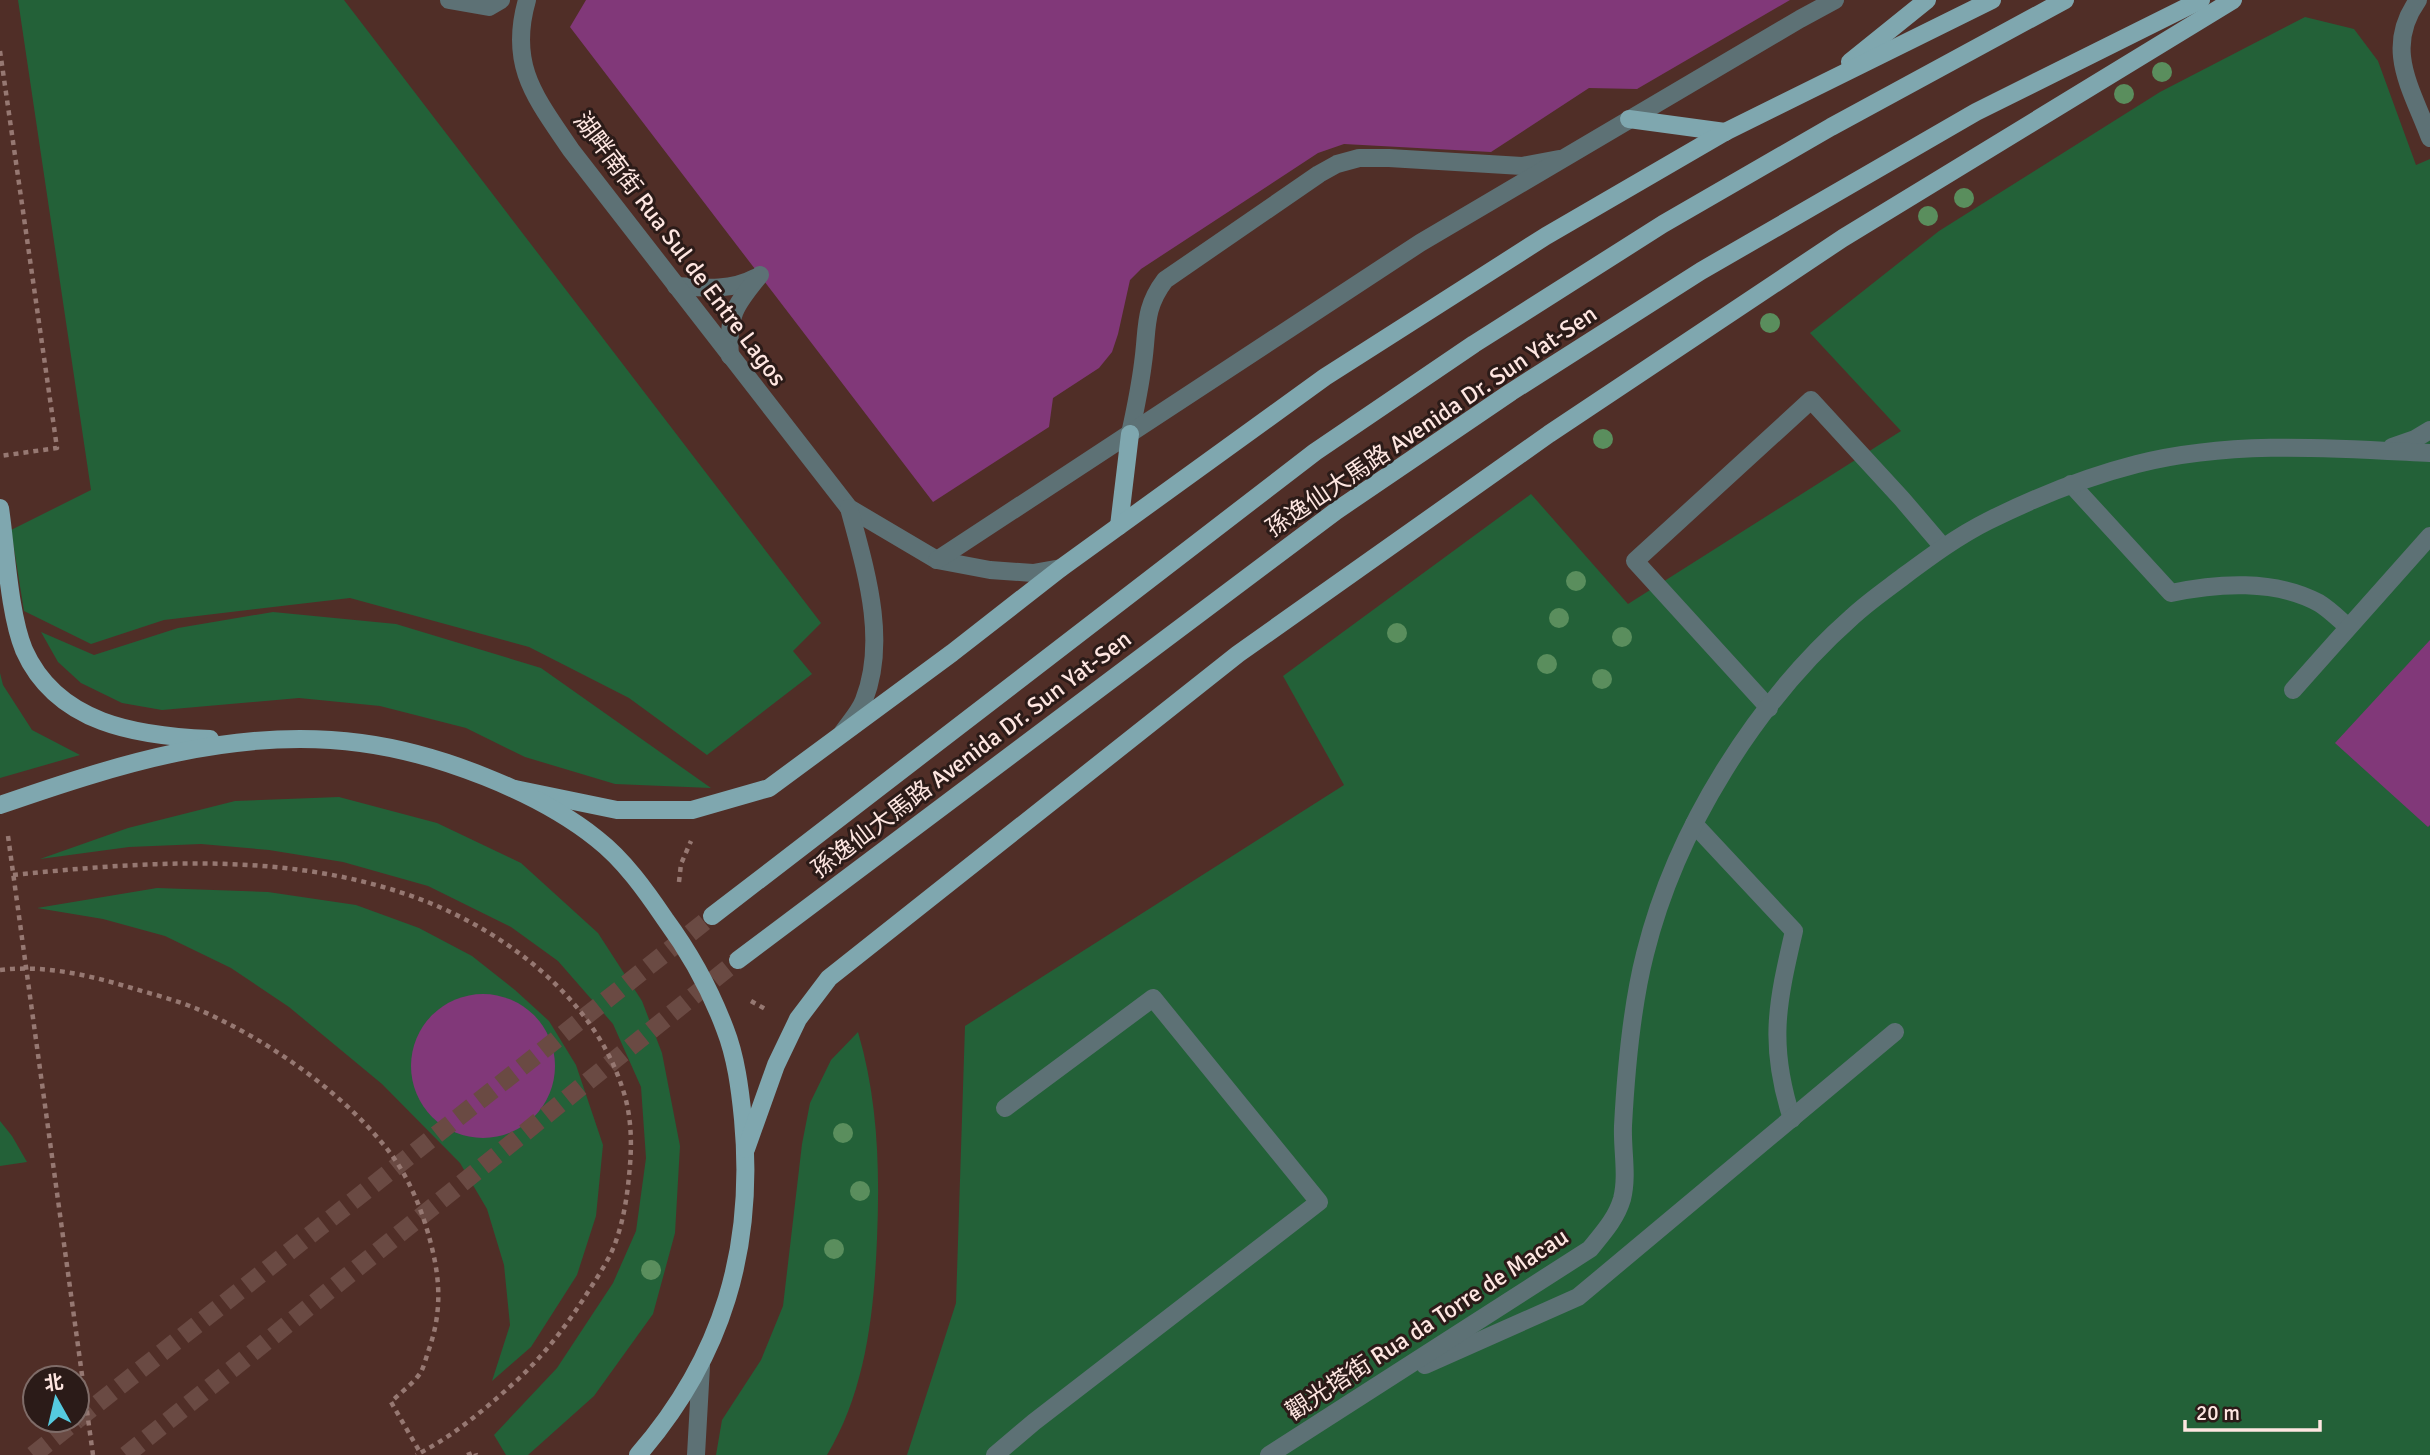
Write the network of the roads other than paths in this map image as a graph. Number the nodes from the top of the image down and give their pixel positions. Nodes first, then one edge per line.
1 (449, 0) edge
2 (501, 0) edge
3 (527, 0) edge
4 (1835, 0) edge
5 (1927, 0) edge
6 (1993, 0) edge
7 (2065, 0) edge
8 (2201, 0) edge
9 (2234, 0) edge
10 (2418, 0) edge
11 (1816, 87) junction
12 (1629, 120) junction
13 (1725, 132) junction
14 (2430, 138) edge
15 (1568, 156) junction
16 (676, 286) junction
17 (730, 356) junction
18 (2430, 430) edge
19 (1130, 434) junction
20 (2383, 451) junction
21 (2430, 453) edge
22 (2071, 484) junction
23 (0, 508) edge
24 (849, 508) junction
25 (1119, 526) junction
26 (2430, 536) edge
27 (1943, 547) junction
28 (937, 561) junction
29 (1061, 568) junction
30 (2348, 627) junction
31 (2293, 690) dead end
32 (1769, 708) junction
33 (839, 737) junction
34 (287, 738) junction
35 (514, 789) junction
36 (2, 804) edge
37 (1694, 824) junction
38 (712, 916) tunnel mouth
39 (738, 960) tunnel mouth
40 (1895, 1032) dead end
41 (1005, 1108) dead end
42 (1792, 1119) junction
43 (746, 1149) junction
44 (701, 1366) junction
45 (1372, 1388) junction
46 (638, 1455) edge
47 (696, 1455) edge
48 (995, 1455) edge
49 (1269, 1455) edge

1 - 2 street
3 - 16 street, 湖畔南街 Rua Sul de Entre Lagos
4 - 12 street
5 - 11 main road
6 - 11 main road
7 - 38 main road, 孫逸仙大馬路 Avenida Dr. Sun Yat-Sen
8 - 39 main road, 孫逸仙大馬路 Avenida Dr. Sun Yat-Sen
9 - 43 main road
10 - 14 street
11 - 13 main road
12 - 13 main road
12 - 15 street
13 - 25 main road
15 - 19 street
15 - 19 street
16 - 17 street, 湖畔南街 Rua Sul de Entre Lagos
16 - 17 street
17 - 24 street, 湖畔南街 Rua Sul de Entre Lagos
18 - 20 street
19 - 25 main road
19 - 28 street
20 - 21 street, 觀光塔街 Rua da Torre de Macau
20 - 22 street, 觀光塔街 Rua da Torre de Macau
22 - 27 street, 觀光塔街 Rua da Torre de Macau
22 - 30 street
23 - 34 main road
24 - 28 street, 湖畔南街 Rua Sul de Entre Lagos
24 - 33 street, 湖畔南街 Rua Sul de Entre Lagos
25 - 29 main road
26 - 30 street
27 - 32 street, 觀光塔街 Rua da Torre de Macau
27 - 32 street
28 - 29 street, 湖畔南街 Rua Sul de Entre Lagos
29 - 33 main road
30 - 31 street
32 - 37 street, 觀光塔街 Rua da Torre de Macau
33 - 35 main road
34 - 35 main road
34 - 36 main road
35 - 43 main road
37 - 42 street
37 - 45 street, 觀光塔街 Rua da Torre de Macau
40 - 42 street
41 - 48 street
42 - 45 street
43 - 44 main road
44 - 46 main road
44 - 47 street
45 - 49 street, 觀光塔街 Rua da Torre de Macau

